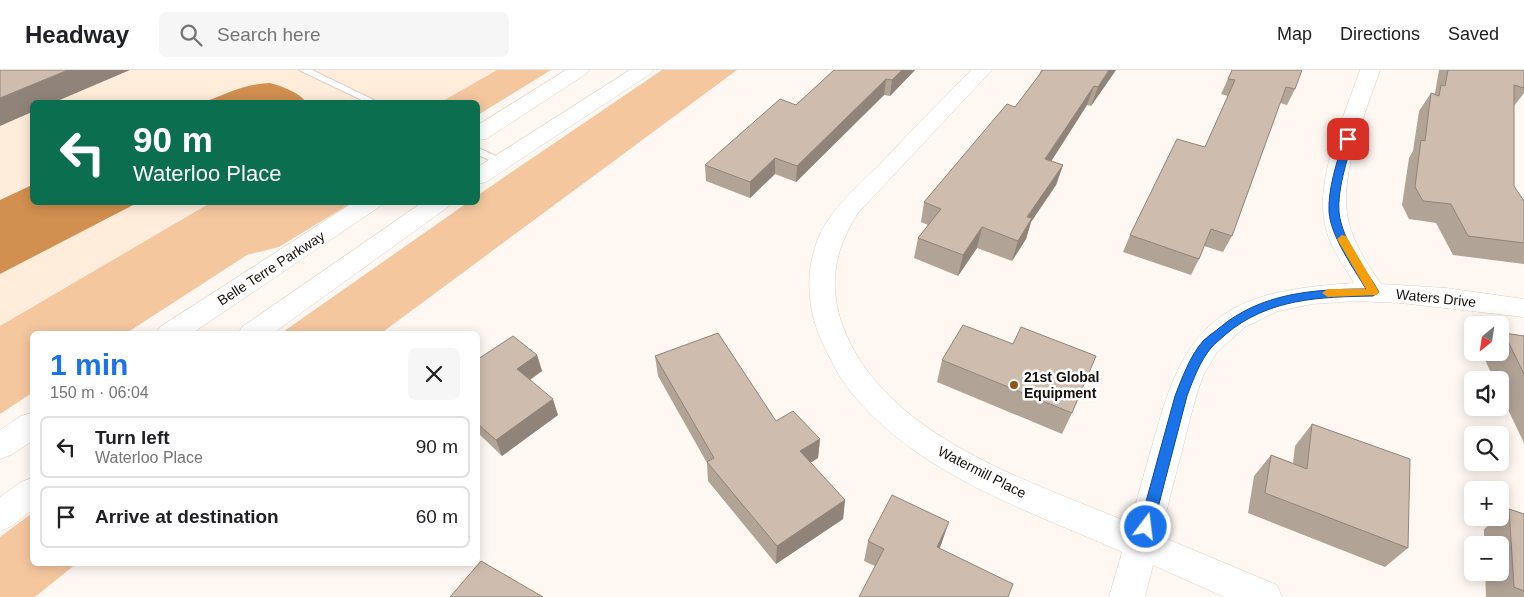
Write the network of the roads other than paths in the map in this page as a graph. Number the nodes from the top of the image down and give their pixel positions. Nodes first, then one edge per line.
1 (304, 70) edge
2 (579, 70) edge
3 (643, 70) edge
4 (982, 70) edge
5 (1370, 70) edge
6 (369, 100) edge
7 (480, 133) edge
8 (480, 152) edge
9 (501, 162) junction
10 (480, 176) edge
11 (366, 205) edge
12 (436, 205) edge
13 (1373, 292) junction
14 (1524, 308) edge
15 (175, 331) edge
16 (256, 331) edge
17 (30, 426) edge
18 (0, 446) edge
19 (30, 494) edge
20 (0, 516) edge
21 (1141, 545) junction
22 (1127, 597) edge
23 (1264, 597) edge

1 - 6 lane
2 - 7 street
3 - 9 street
4 - 21 street, Watermill Place
5 - 13 street
8 - 9 lane
9 - 10 street
11 - 15 street, Belle Terre Parkway
12 - 16 street
13 - 14 street, Waters Drive
13 - 21 street, Waters Drive
17 - 18 street
19 - 20 street
21 - 22 street, Waters Drive
21 - 23 street, Watermill Place

